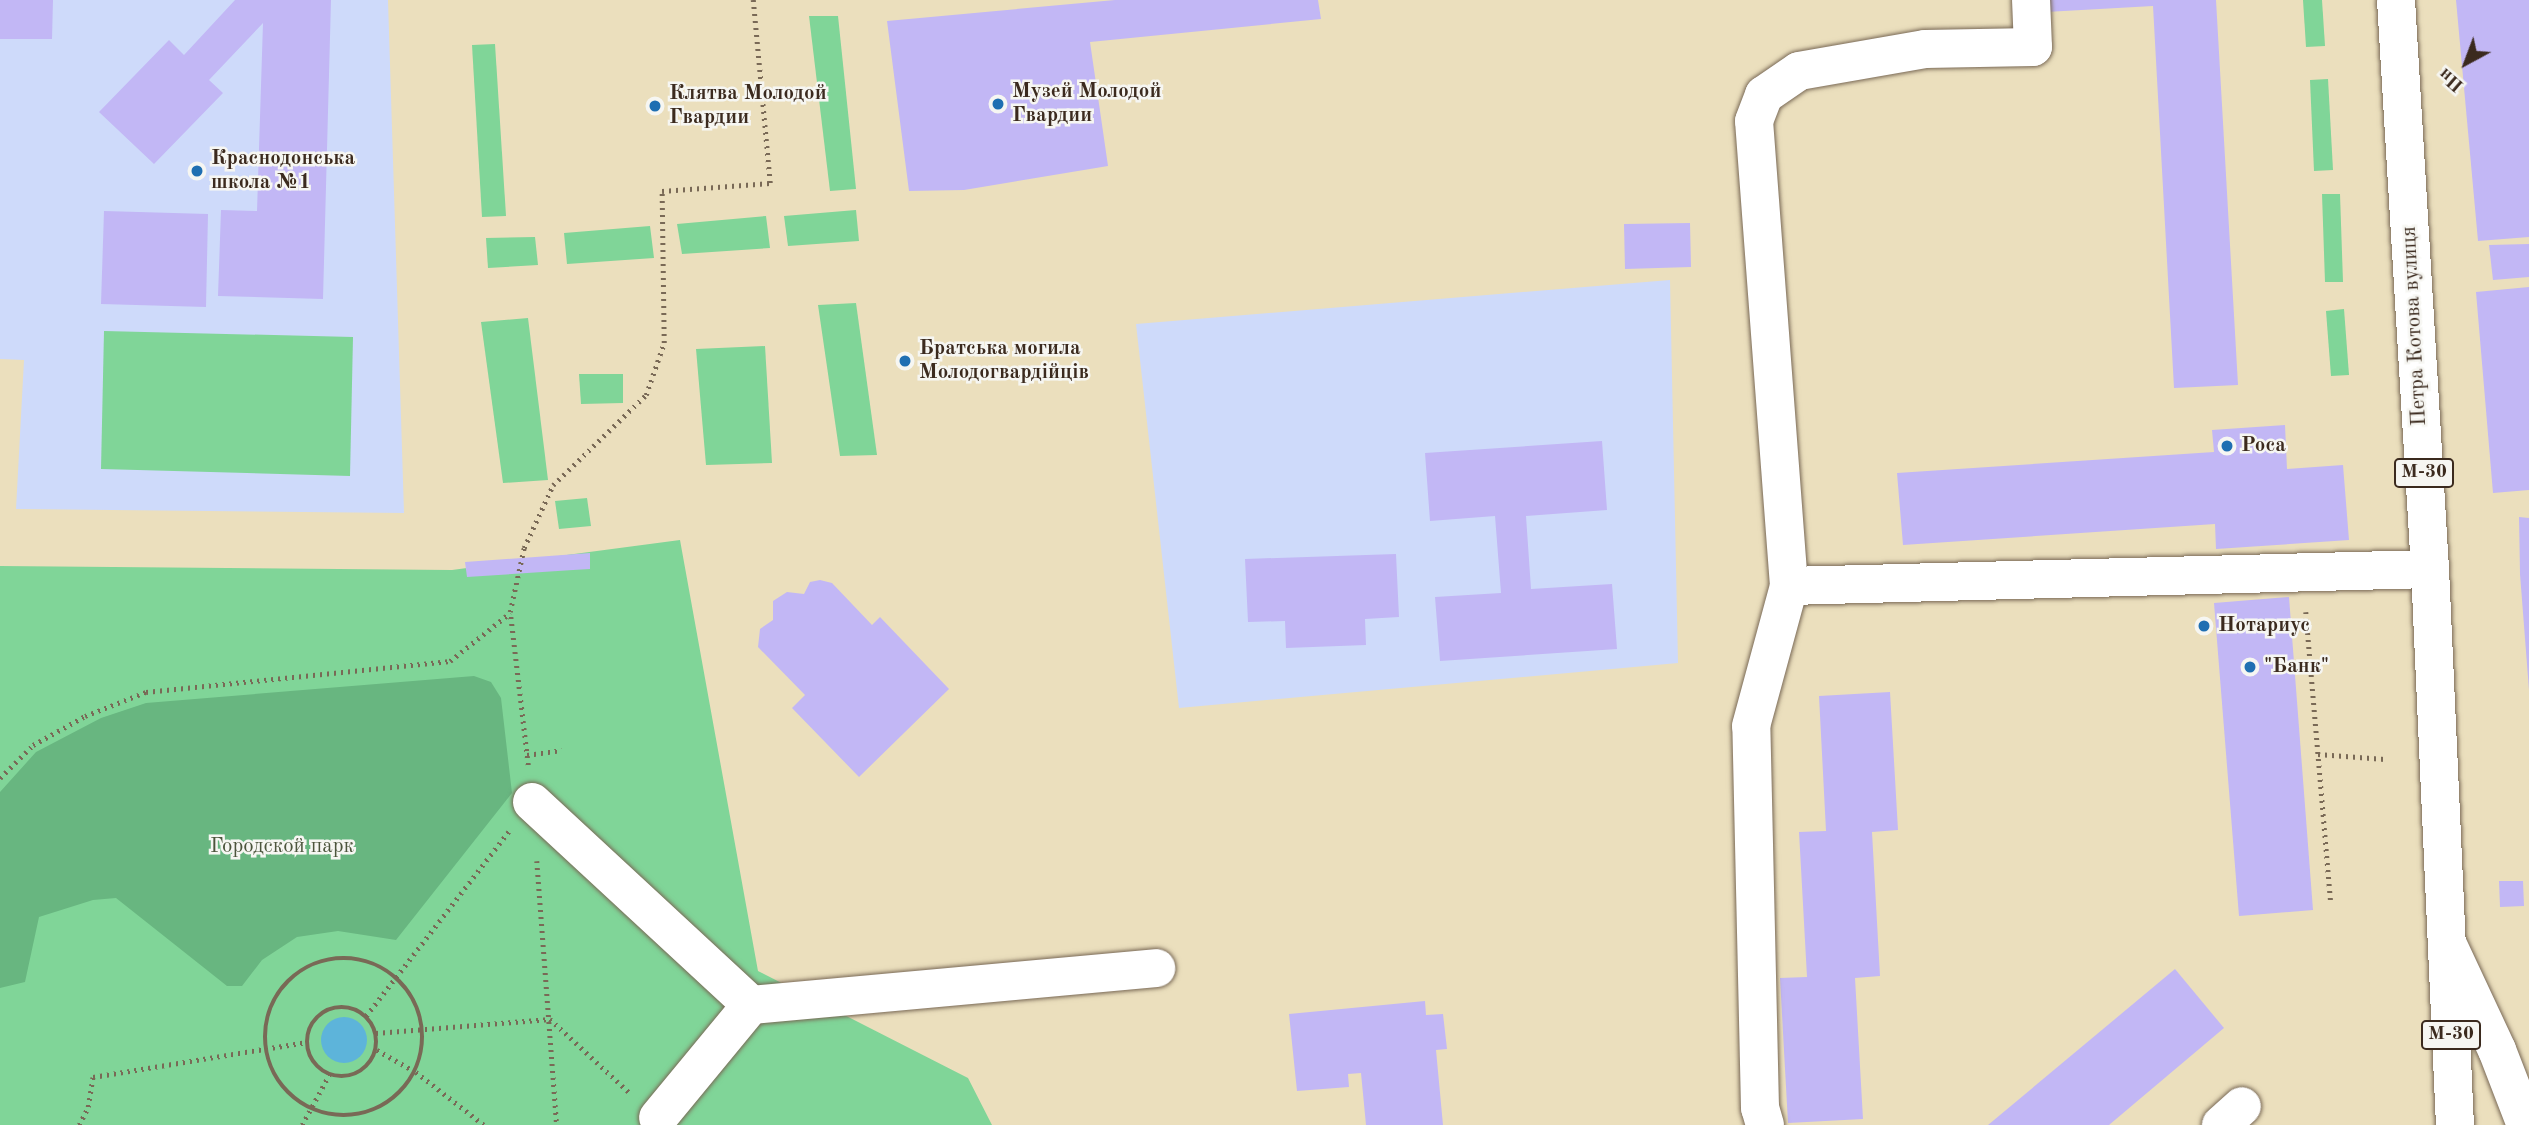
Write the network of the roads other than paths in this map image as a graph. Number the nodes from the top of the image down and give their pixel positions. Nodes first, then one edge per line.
1 (2031, 0) edge
2 (2396, 0) edge
3 (2430, 569) junction
4 (1789, 586) junction
5 (532, 802) road end
6 (2448, 945) junction
7 (1156, 968) dead end
8 (751, 1005) junction
9 (658, 1118) road end
10 (1765, 1125) edge
11 (2455, 1125) edge
12 (2525, 1125) edge

1 - 4 main road
2 - 3 main road, Петра Котова вулиця / М-30
3 - 4 main road
3 - 6 main road, Петра Котова вулиця / М-30
4 - 10 main road
5 - 8 main road
6 - 11 main road, М-30
6 - 12 main road
7 - 8 main road
8 - 9 main road

